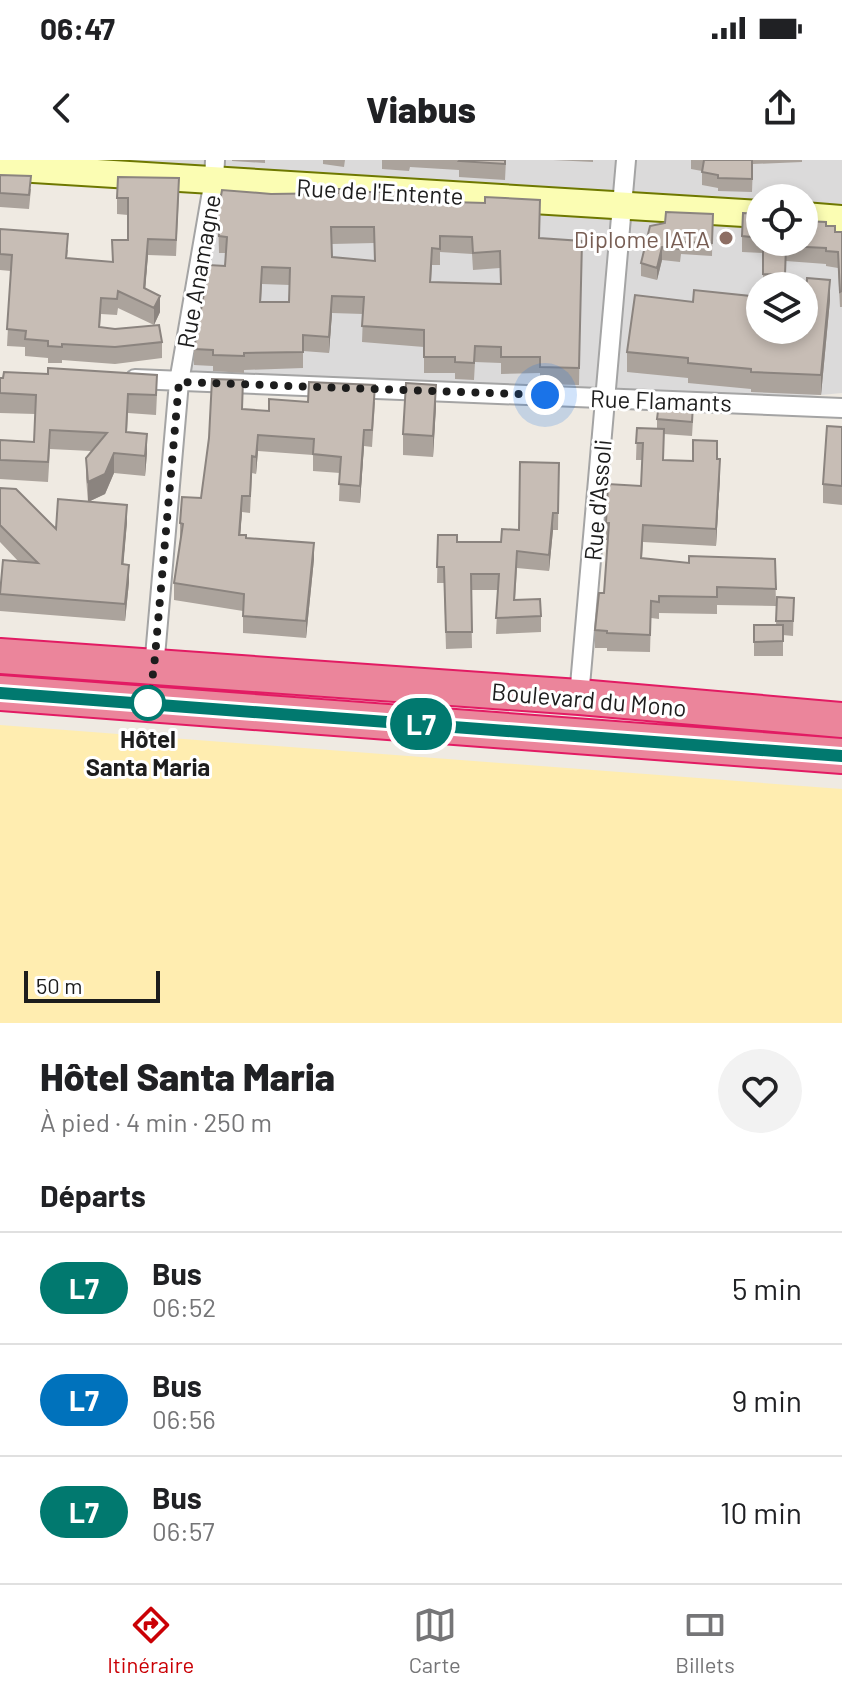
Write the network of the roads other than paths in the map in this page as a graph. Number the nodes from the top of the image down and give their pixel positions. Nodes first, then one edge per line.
1 (626, 160) edge
2 (0, 167) edge
3 (214, 170) edge
4 (622, 205) junction
5 (746, 213) edge
6 (818, 217) edge
7 (842, 219) edge
8 (120, 378) edge
9 (179, 382) junction
10 (606, 398) junction
11 (842, 408) edge
12 (0, 656) edge
13 (154, 668) junction
14 (0, 693) edge
15 (579, 697) junction
16 (842, 720) edge
17 (842, 756) edge

1 - 4 street, Rue d'Assoli
2 - 3 street, Rue de l'Entente
3 - 4 street, Rue de l'Entente
3 - 9 street, Rue Anamagne
4 - 5 street, Rue de l'Entente
4 - 10 street, Rue d'Assoli
6 - 7 street
8 - 9 street, Rue Flamants
9 - 10 street, Rue Flamants
9 - 13 street, Rue Anamagne
10 - 11 street, Rue Flamants
10 - 15 street, Rue d'Assoli
12 - 13 highway, Boulevard du Mono
13 - 15 highway, Boulevard du Mono
14 - 17 highway, Boulevard du Mono
15 - 16 highway, Boulevard du Mono

